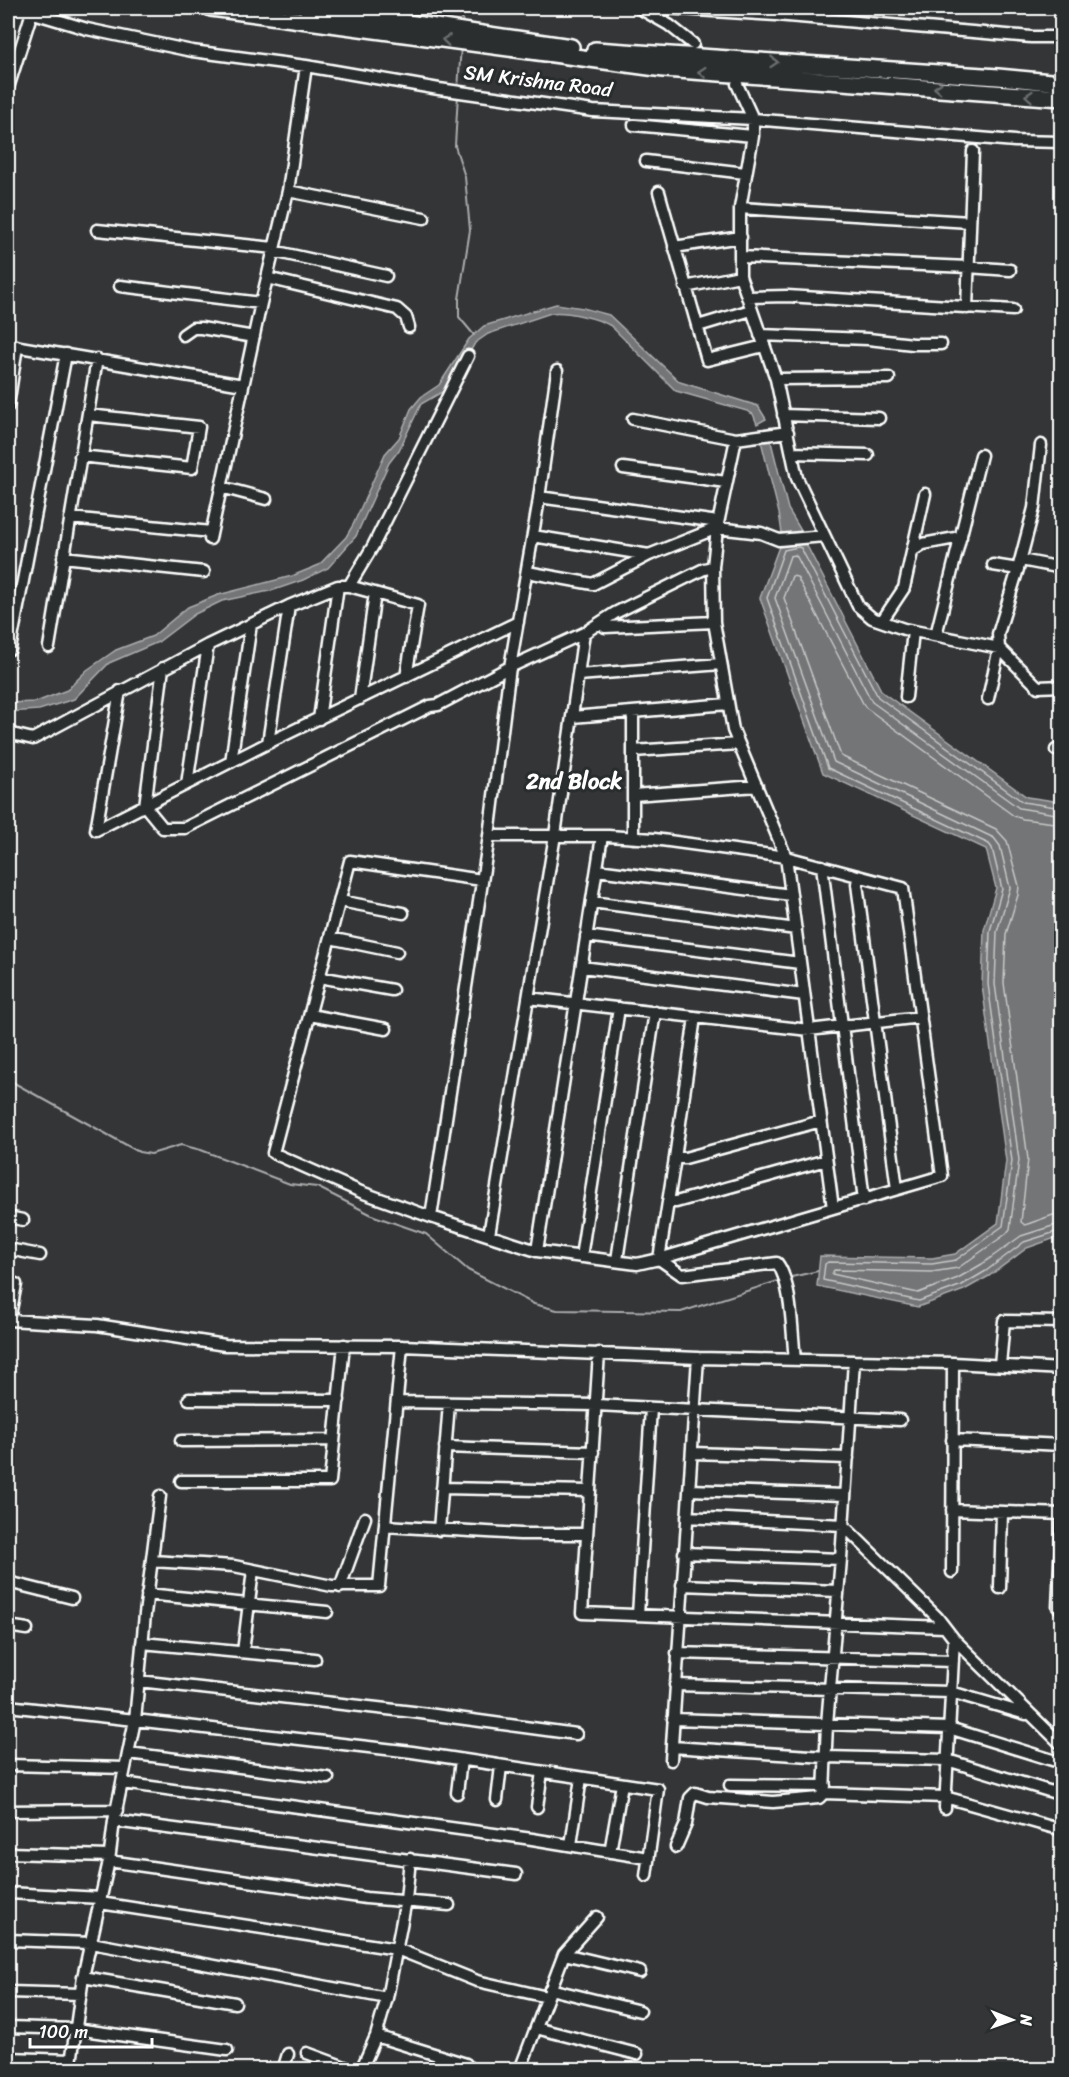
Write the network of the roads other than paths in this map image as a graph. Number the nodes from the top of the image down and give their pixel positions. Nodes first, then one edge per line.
1 (211, 8) edge
2 (307, 8) edge
3 (639, 8) edge
4 (665, 8) edge
5 (24, 9) edge
6 (402, 28) junction
7 (1062, 37) edge
8 (693, 44) dead end
9 (8, 48) edge
10 (306, 66) junction
11 (1062, 83) edge
12 (737, 84) dead end
13 (8, 88) edge
14 (1062, 98) edge
15 (753, 119) junction
16 (634, 125) dead end
17 (753, 136) junction
18 (1062, 142) edge
19 (973, 151) dead end
20 (646, 161) dead end
21 (745, 173) junction
22 (288, 191) junction
23 (658, 192) dead end
24 (740, 208) junction
25 (424, 218) dead end
26 (970, 222) junction
27 (97, 230) dead end
28 (741, 237) junction
29 (674, 247) junction
30 (273, 250) junction
31 (740, 257) junction
32 (968, 267) junction
33 (1010, 270) dead end
34 (386, 276) dead end
35 (740, 276) junction
36 (267, 278) junction
37 (120, 286) dead end
38 (685, 286) junction
39 (747, 297) junction
40 (261, 303) junction
41 (967, 308) junction
42 (751, 310) junction
43 (1013, 310) dead end
44 (698, 326) junction
45 (408, 327) dead end
46 (183, 334) dead end
47 (760, 335) junction
48 (254, 337) junction
49 (941, 344) dead end
50 (12, 346) edge
51 (764, 346) junction
52 (66, 354) junction
53 (468, 356) dead end
54 (98, 359) junction
55 (557, 370) dead end
56 (889, 378) dead end
57 (776, 379) junction
58 (243, 384) junction
59 (8, 406) edge
60 (87, 415) junction
61 (783, 415) junction
62 (633, 418) dead end
63 (879, 418) dead end
64 (788, 432) junction
65 (736, 439) junction
66 (1041, 445) dead end
67 (792, 453) junction
68 (868, 455) dead end
69 (981, 455) dead end
70 (80, 456) junction
71 (623, 468) dead end
72 (726, 482) junction
73 (221, 486) junction
74 (925, 494) dead end
75 (539, 497) junction
76 (266, 499) dead end
77 (70, 518) junction
78 (718, 525) junction
79 (533, 536) junction
80 (824, 536) junction
81 (961, 537) junction
82 (912, 551) junction
83 (649, 555) junction
84 (63, 557) junction
85 (993, 565) dead end
86 (1019, 565) junction
87 (713, 567) junction
88 (1062, 568) edge
89 (204, 572) dead end
90 (527, 572) junction
91 (338, 586) junction
92 (349, 586) junction
93 (375, 593) junction
94 (289, 606) junction
95 (882, 621) junction
96 (518, 622) junction
97 (714, 622) junction
98 (600, 623) junction
99 (251, 624) junction
100 (914, 631) junction
101 (584, 633) junction
102 (936, 635) junction
103 (208, 645) junction
104 (49, 647) dead end
105 (999, 648) junction
106 (10, 649) dead end
107 (721, 664) junction
108 (510, 667) junction
109 (164, 668) junction
110 (578, 675) junction
111 (406, 677) junction
112 (1062, 686) edge
113 (120, 691) junction
114 (906, 698) dead end
115 (360, 699) junction
116 (988, 699) dead end
117 (728, 704) junction
118 (633, 712) junction
119 (572, 717) junction
120 (319, 719) junction
121 (8, 733) edge
122 (268, 743) junction
123 (739, 744) junction
124 (633, 751) junction
125 (231, 762) junction
126 (187, 784) junction
127 (757, 786) junction
128 (633, 795) junction
129 (145, 806) junction
130 (555, 835) junction
131 (489, 836) junction
132 (602, 836) junction
133 (633, 838) junction
134 (786, 857) junction
135 (822, 866) junction
136 (597, 870) junction
137 (858, 878) junction
138 (482, 880) junction
139 (791, 895) junction
140 (340, 901) junction
141 (592, 902) junction
142 (403, 913) dead end
143 (796, 929) junction
144 (586, 936) junction
145 (330, 938) junction
146 (398, 952) dead end
147 (800, 963) junction
148 (582, 967) junction
149 (320, 977) junction
150 (392, 990) dead end
151 (804, 995) junction
152 (528, 998) junction
153 (576, 1003) junction
154 (619, 1008) junction
155 (655, 1012) junction
156 (310, 1016) junction
157 (695, 1017) junction
158 (921, 1017) junction
159 (874, 1022) junction
160 (842, 1026) junction
161 (386, 1029) dead end
162 (809, 1030) junction
163 (821, 1121) junction
164 (675, 1158) junction
165 (826, 1160) junction
166 (897, 1189) junction
167 (864, 1200) junction
168 (668, 1202) junction
169 (833, 1208) junction
170 (431, 1217) junction
171 (8, 1218) edge
172 (23, 1220) dead end
173 (489, 1235) junction
174 (8, 1249) edge
175 (537, 1251) junction
176 (40, 1255) dead end
177 (581, 1257) junction
178 (659, 1259) junction
179 (617, 1260) junction
180 (8, 1282) edge
181 (8, 1320) edge
182 (1062, 1322) edge
183 (344, 1346) junction
184 (402, 1346) junction
185 (599, 1353) junction
186 (698, 1358) junction
187 (795, 1360) junction
188 (854, 1361) junction
189 (953, 1364) junction
190 (1000, 1365) junction
191 (1062, 1369) edge
192 (189, 1400) dead end
193 (339, 1400) junction
194 (397, 1402) junction
195 (449, 1403) junction
196 (596, 1405) junction
197 (651, 1408) junction
198 (695, 1410) junction
199 (851, 1418) junction
200 (900, 1420) dead end
201 (334, 1440) junction
202 (952, 1440) junction
203 (181, 1441) dead end
204 (1062, 1445) edge
205 (445, 1447) junction
206 (592, 1452) junction
207 (692, 1453) junction
208 (848, 1458) junction
209 (181, 1481) dead end
210 (442, 1488) junction
211 (689, 1490) junction
212 (590, 1491) junction
213 (845, 1495) junction
214 (160, 1496) dead end
215 (952, 1510) junction
216 (1002, 1512) junction
217 (1062, 1514) edge
218 (687, 1517) junction
219 (365, 1518) dead end
220 (1062, 1520) edge
221 (843, 1525) junction
222 (385, 1526) junction
223 (439, 1530) junction
224 (587, 1534) junction
225 (684, 1553) junction
226 (841, 1559) junction
227 (152, 1561) junction
228 (253, 1570) junction
229 (952, 1572) dead end
230 (8, 1582) edge
231 (682, 1586) junction
232 (340, 1587) junction
233 (1000, 1588) dead end
234 (838, 1591) junction
235 (147, 1594) junction
236 (72, 1598) dead end
237 (249, 1604) junction
238 (1058, 1607) dead end
239 (327, 1612) dead end
240 (638, 1615) junction
241 (680, 1616) junction
242 (836, 1621) junction
243 (8, 1626) edge
244 (944, 1627) junction
245 (27, 1629) dead end
246 (954, 1639) junction
247 (142, 1643) junction
248 (243, 1652) junction
249 (677, 1653) junction
250 (833, 1658) junction
251 (315, 1659) dead end
252 (952, 1661) junction
253 (139, 1681) junction
254 (675, 1685) junction
255 (831, 1690) junction
256 (951, 1692) junction
257 (8, 1706) edge
258 (1030, 1715) junction
259 (673, 1719) junction
260 (135, 1720) junction
261 (827, 1724) junction
262 (949, 1728) junction
263 (576, 1734) dead end
264 (1062, 1745) edge
265 (672, 1747) junction
266 (128, 1752) junction
267 (826, 1757) junction
268 (460, 1760) junction
269 (671, 1760) dead end
270 (947, 1760) junction
271 (1062, 1764) edge
272 (8, 1765) edge
273 (501, 1766) junction
274 (125, 1768) junction
275 (542, 1772) junction
276 (328, 1778) dead end
277 (582, 1778) junction
278 (122, 1783) junction
279 (622, 1784) junction
280 (730, 1785) dead end
281 (825, 1789) junction
282 (457, 1793) dead end
283 (1062, 1795) edge
284 (497, 1800) dead end
285 (945, 1803) junction
286 (537, 1807) dead end
287 (8, 1811) edge
288 (116, 1815) junction
289 (1062, 1830) edge
290 (571, 1845) junction
291 (676, 1847) dead end
292 (610, 1852) junction
293 (8, 1853) edge
294 (648, 1858) junction
295 (109, 1859) junction
296 (410, 1859) junction
297 (516, 1874) dead end
298 (646, 1876) dead end
299 (8, 1893) edge
300 (100, 1900) junction
301 (406, 1900) junction
302 (449, 1905) dead end
303 (597, 1917) dead end
304 (8, 1940) edge
305 (91, 1943) junction
306 (397, 1949) junction
307 (564, 1954) junction
308 (640, 1972) dead end
309 (83, 1977) junction
310 (8, 1992) edge
311 (548, 1993) junction
312 (81, 1994) junction
313 (387, 1998) junction
314 (235, 2003) dead end
315 (640, 2011) dead end
316 (8, 2027) edge
317 (536, 2028) junction
318 (76, 2029) junction
319 (376, 2036) junction
320 (227, 2050) dead end
321 (307, 2053) dead end
322 (288, 2054) dead end
323 (637, 2054) dead end
324 (8, 2058) edge
325 (466, 2064) dead end
326 (71, 2065) edge
327 (283, 2070) edge
328 (353, 2070) edge
329 (361, 2070) edge
330 (520, 2070) edge

1 - 6 highway, SM Krishna Road
2 - 6 highway, SM Krishna Road
3 - 8 street
4 - 7 street
5 - 9 street
5 - 10 street, SM Krishna Road
5 - 13 street
6 -> 11 highway, SM Krishna Road
14 -> 6 highway, SM Krishna Road
10 - 15 street, SM Krishna Road
10 - 22 street
12 - 15 street
15 - 17 street
15 - 18 street, SM Krishna Road
16 - 17 street
17 - 21 street
19 - 26 street
20 - 21 street
21 - 24 street
22 - 25 street
22 - 30 street
23 - 29 street
24 - 26 street
24 - 28 street
26 - 32 street
27 - 30 street
28 - 29 street
28 - 31 street
29 - 38 street
30 - 34 street
30 - 36 street
31 - 32 street
31 - 35 street
32 - 33 street
32 - 41 street
35 - 38 street
35 - 39 street
36 - 40 street
36 - 45 street
37 - 40 street
38 - 44 street
39 - 41 street
39 - 42 street
40 - 48 street
41 - 43 street
42 - 44 street
42 - 47 street
44 - 51 street
46 - 48 street
47 - 49 street
47 - 51 street
48 - 58 street
50 - 52 street
50 - 59 street
51 - 57 street
52 - 54 street
52 - 106 street
53 - 92 street
54 - 58 street
54 - 60 street
55 - 75 street
56 - 57 street
57 - 61 street
58 - 73 street
60 - 70 street
60 - 70 street
61 - 63 street
61 - 64 street
62 - 65 street
64 - 65 street
64 - 67 street
65 - 72 street
66 - 86 street
67 - 68 street
67 - 80 street
69 - 81 street
70 - 77 street
71 - 72 street
72 - 78 street
73 - 76 street
73 - 77 street
74 - 82 street
75 - 78 street
75 - 79 street
77 - 84 street
78 - 80 street
78 - 83 street
78 - 87 street
79 - 83 street
79 - 90 street
80 - 95 street
81 - 82 street
81 - 102 street
82 - 95 street
83 - 90 street
84 - 89 street
84 - 104 street
85 - 86 street
86 - 88 street
86 - 105 street
87 - 97 street
87 - 98 street
90 - 96 street
91 - 92 street
91 - 94 street
91 - 120 street
92 - 93 street
93 - 111 street
93 - 115 street
94 - 99 street
94 - 122 street
95 - 100 street
96 - 108 street
96 - 111 street
97 - 98 street
97 - 107 street
98 - 101 street
99 - 103 street
99 - 125 street
100 - 102 street
100 - 114 street
101 - 108 street
101 - 110 street
102 - 105 street
103 - 109 street
103 - 126 street
105 - 112 street
105 - 116 street
107 - 110 street
107 - 117 street
108 - 129 street
108 - 131 street
109 - 113 street
109 - 129 street
110 - 119 street
111 - 115 street
113 - 121 street
113 - 129 street
115 - 120 street
117 - 118 street
117 - 123 street
118 - 119 street
118 - 124 street
119 - 130 street
120 - 122 street
122 - 125 street
123 - 124 street
123 - 127 street
124 - 128 street
125 - 126 street
126 - 129 street
127 - 128 street
127 - 134 street
128 - 133 street
130 - 131 street
130 - 132 street
130 - 152 street
131 - 138 street
132 - 133 street
132 - 136 street
133 - 134 street
134 - 135 street
134 - 139 street
135 - 137 street
135 - 160 street
136 - 139 street
136 - 141 street
137 - 158 street
137 - 159 street
138 - 140 street
138 - 170 street
139 - 143 street
140 - 142 street
140 - 145 street
141 - 143 street
141 - 144 street
143 - 147 street
144 - 147 street
144 - 148 street
145 - 146 street
145 - 149 street
147 - 151 street
148 - 151 street
148 - 153 street
149 - 150 street
149 - 156 street
151 - 162 street
152 - 153 street
152 - 173 street
153 - 154 street
153 - 175 street
154 - 155 street
154 - 177 street
155 - 157 street
155 - 179 street
156 - 161 street
156 - 170 street
157 - 162 street
157 - 164 street
158 - 159 street
158 - 166 street
159 - 160 street
159 - 166 street
160 - 162 street
160 - 167 street
162 - 163 street
163 - 164 street
163 - 165 street
164 - 168 street
165 - 168 street
165 - 169 street
166 - 167 street
167 - 169 street
168 - 178 street
169 - 178 street
170 - 173 street
171 - 172 street
173 - 175 street
174 - 176 street
175 - 177 street
177 - 179 street
178 - 179 street
178 - 187 street
180 - 181 street
181 - 183 street
182 - 190 street
183 - 184 street
183 - 193 street
184 - 185 street
184 - 194 street
185 - 186 street
185 - 196 street
186 - 187 street
186 - 198 street
187 - 188 street
188 - 189 street
188 - 199 street
189 - 190 street
189 - 202 street
190 - 191 street
192 - 193 street
193 - 201 street
194 - 195 street
194 - 222 street
195 - 196 street
195 - 205 street
196 - 197 street
196 - 206 street
197 - 198 street
197 - 240 street
198 - 199 street
198 - 207 street
199 - 200 street
199 - 208 street
201 - 203 street
201 - 209 street
202 - 204 street
202 - 215 street
205 - 206 street
205 - 210 street
206 - 212 street
207 - 208 street
207 - 211 street
208 - 213 street
210 - 212 street
210 - 223 street
211 - 213 street
211 - 218 street
212 - 224 street
213 - 221 street
214 - 227 street
215 - 216 street
215 - 229 street
216 - 217 street
216 - 233 street
218 - 221 street
218 - 225 street
219 - 232 street
220 - 238 street
221 - 226 street
221 - 244 street
222 - 223 street
222 - 232 street
223 - 224 street
224 - 240 street
225 - 226 street
225 - 231 street
226 - 234 street
227 - 228 street
227 - 235 street
228 - 232 street
228 - 237 street
230 - 236 street
231 - 234 street
231 - 241 street
234 - 242 street
235 - 237 street
235 - 247 street
237 - 239 street
237 - 248 street
240 - 241 street
241 - 242 street
241 - 249 street
242 - 244 street
242 - 250 street
243 - 245 street
244 - 246 street
246 - 252 street
246 - 258 street
247 - 248 street
247 - 253 street
248 - 251 street
249 - 250 street
249 - 254 street
250 - 252 street
250 - 255 street
252 - 256 street
253 - 260 street
253 - 263 street
254 - 255 street
254 - 259 street
255 - 256 street
255 - 261 street
256 - 258 street
256 - 262 street
257 - 260 street
258 - 264 street
259 - 261 street
259 - 265 street
260 - 266 street
260 - 268 street
261 - 262 street
261 - 267 street
262 - 270 street
262 - 271 street
265 - 267 street
265 - 269 street
266 - 274 street
266 - 276 street
267 - 270 street
267 - 281 street
268 - 273 street
268 - 282 street
270 - 283 street
270 - 285 street
272 - 274 street
273 - 275 street
273 - 284 street
274 - 278 street
275 - 277 street
275 - 286 street
277 - 279 street
277 - 290 street
278 - 288 street
278 - 290 street
279 - 292 street
279 - 294 street
280 - 281 street
281 - 285 street
281 - 291 street
285 - 289 street
287 - 288 street
288 - 295 street
288 - 296 street
290 - 292 street
292 - 294 street
293 - 295 street
294 - 298 street
295 - 300 street
295 - 301 street
296 - 297 street
296 - 301 street
299 - 300 street
300 - 305 street
300 - 306 street
301 - 302 street
301 - 306 street
303 - 307 street
304 - 305 street
305 - 309 street
305 - 313 street
306 - 311 street
306 - 313 street
307 - 308 street
307 - 311 street
309 - 312 street
309 - 314 street
310 - 312 street
311 - 315 street
311 - 317 street
312 - 318 street
313 - 319 street
316 - 318 street
317 - 323 street
317 - 330 street
318 - 320 street
318 - 326 street
319 - 325 street
319 - 329 street
321 - 328 street
322 - 327 street
324 - 326 street

